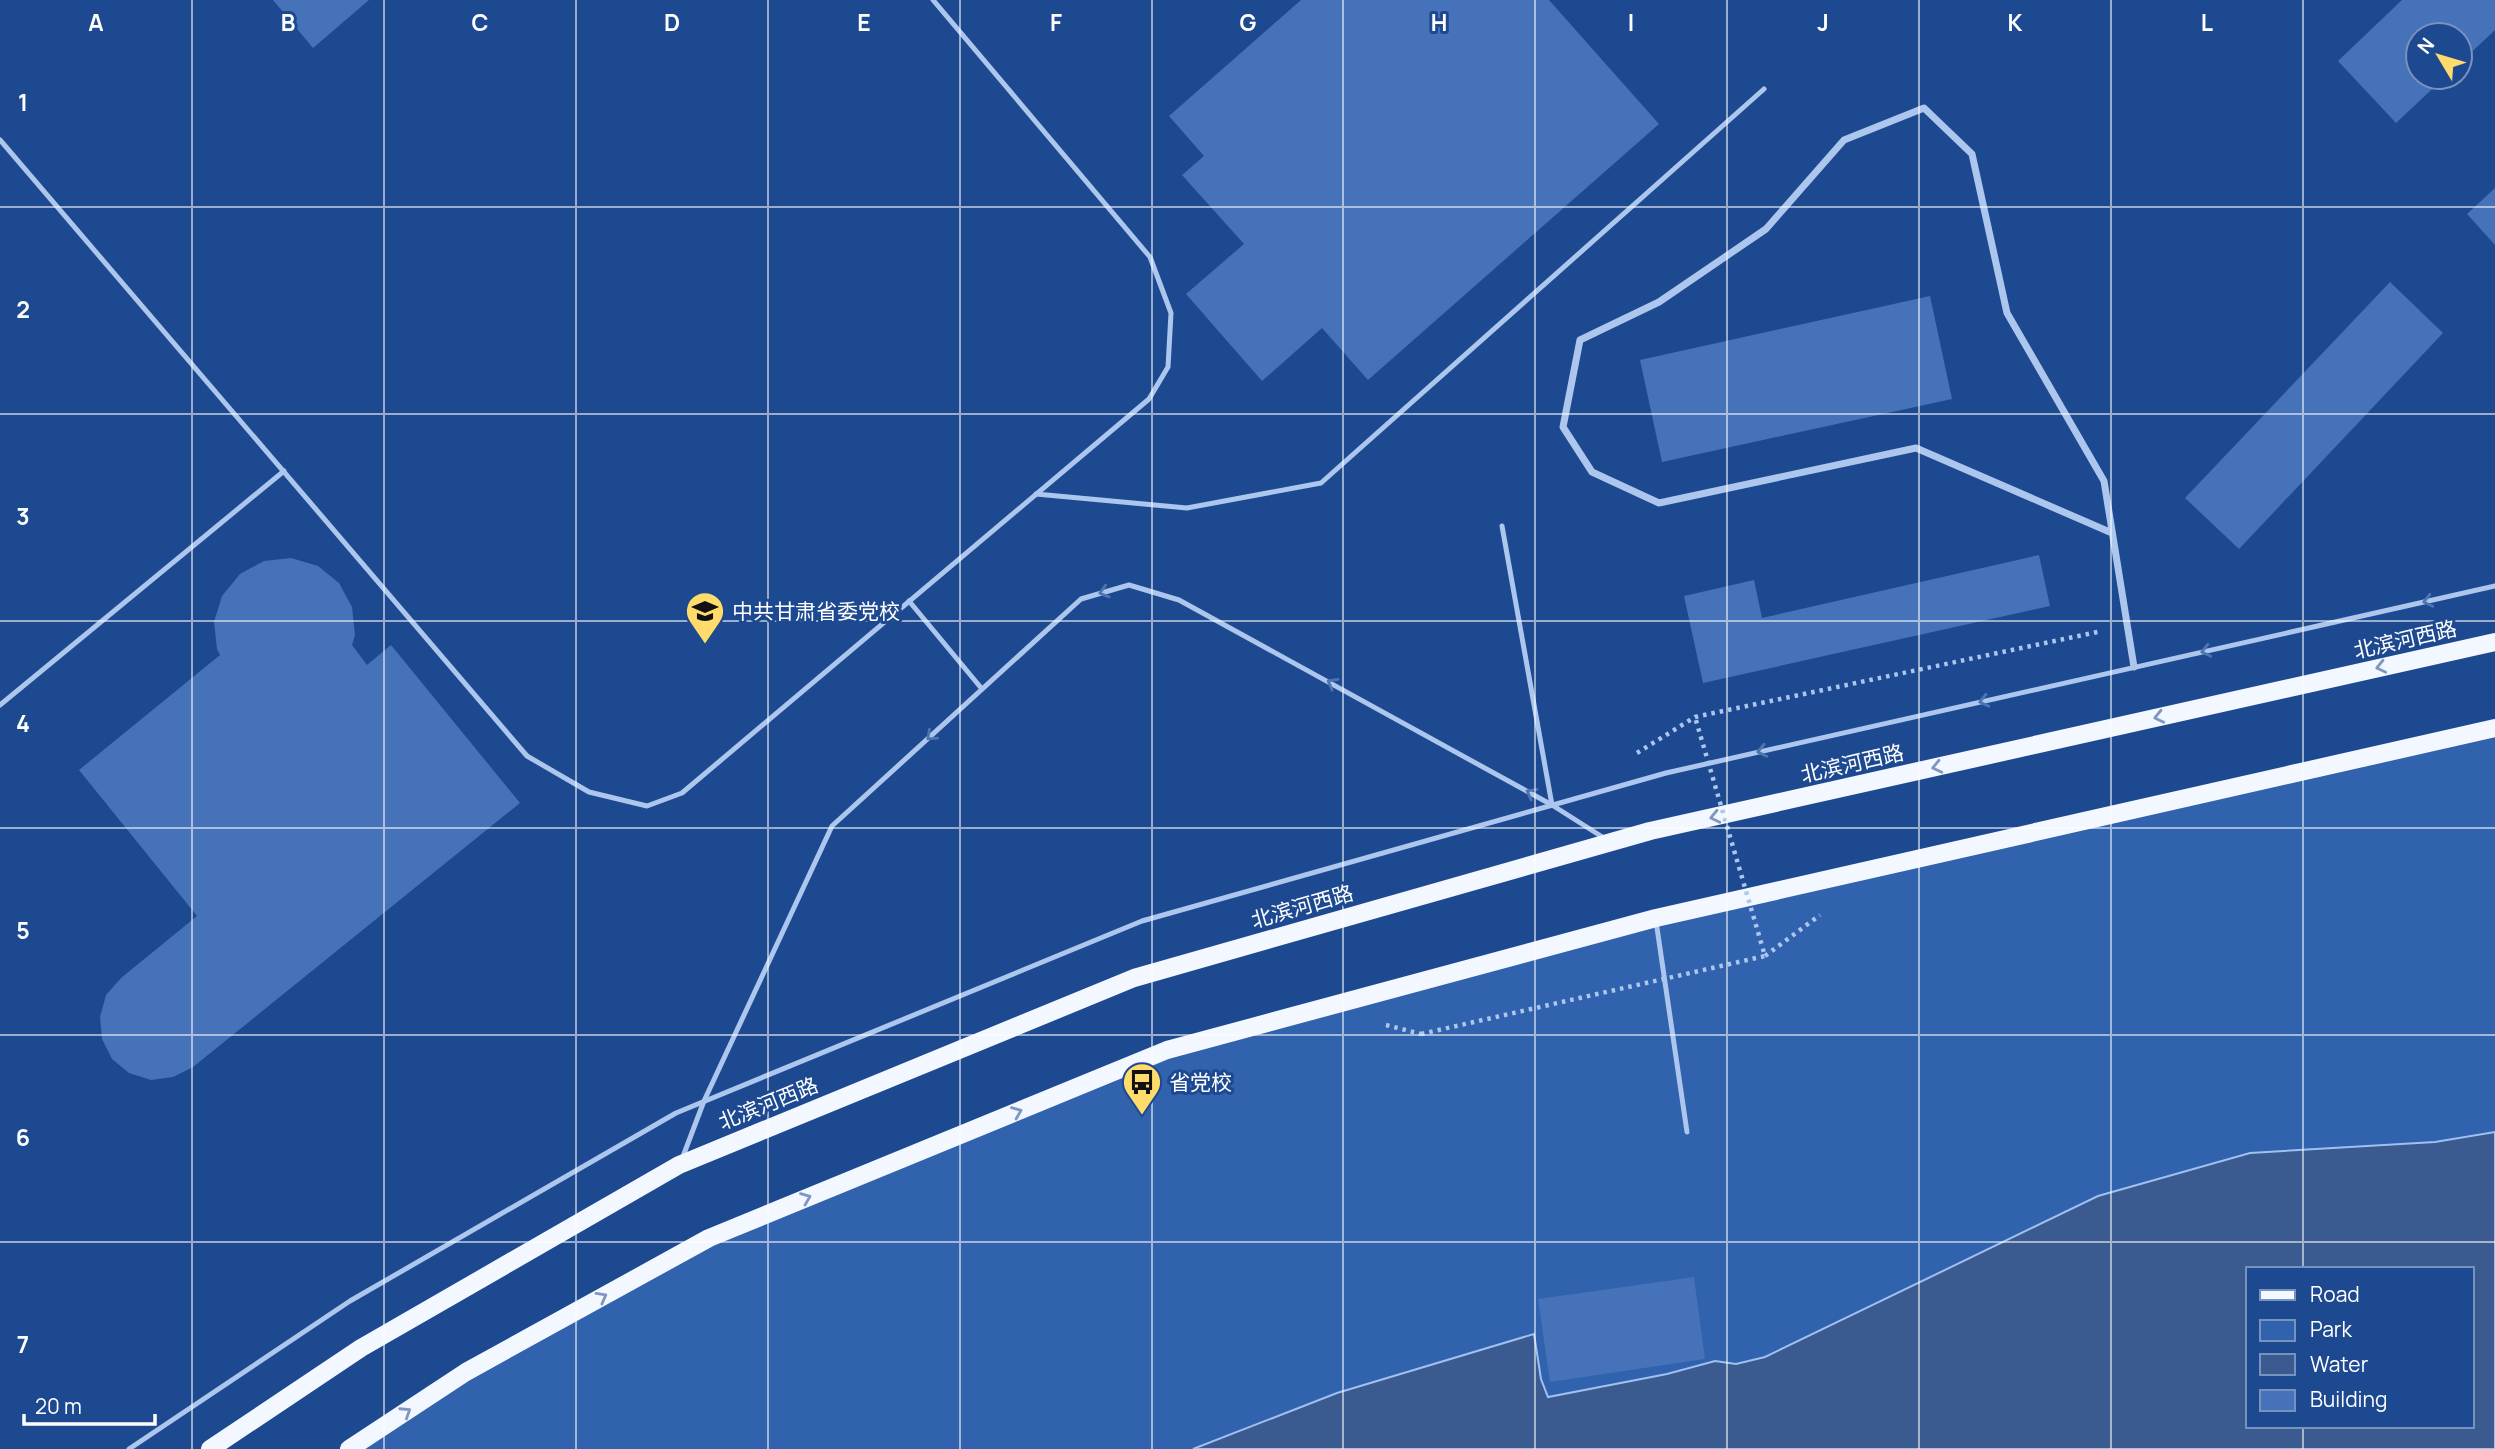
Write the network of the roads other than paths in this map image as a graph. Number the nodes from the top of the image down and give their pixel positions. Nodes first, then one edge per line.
1 (933, 0) edge
2 (1764, 89) dead end
3 (0, 140) edge
4 (284, 471) junction
5 (1036, 494) junction
6 (1502, 526) dead end
7 (2112, 533) junction
8 (2495, 586) edge
9 (909, 601) junction
10 (2495, 642) edge
11 (2134, 667) junction
12 (982, 690) junction
13 (0, 705) edge
14 (2495, 727) edge
15 (1552, 805) junction
16 (1610, 842) junction
17 (1656, 918) junction
18 (704, 1101) junction
19 (1687, 1132) dead end
20 (679, 1165) junction
21 (128, 1449) edge
22 (210, 1449) edge
23 (349, 1449) edge

1 - 5 lane
2 - 5 lane
3 - 4 lane
4 - 9 lane
4 - 13 lane
5 - 9 lane
6 - 15 lane
7 - 7 street
7 - 11 street
8 -> 11 lane
9 - 12 lane
10 -> 16 main road, 北滨河西路
11 -> 15 lane
15 -> 12 lane
12 -> 18 lane
14 - 17 main road
15 - 16 lane
15 - 18 lane
16 - 20 main road, 北滨河西路
17 - 19 lane
23 -> 17 main road
18 - 20 lane
18 - 21 lane
20 - 22 main road, 北滨河西路

